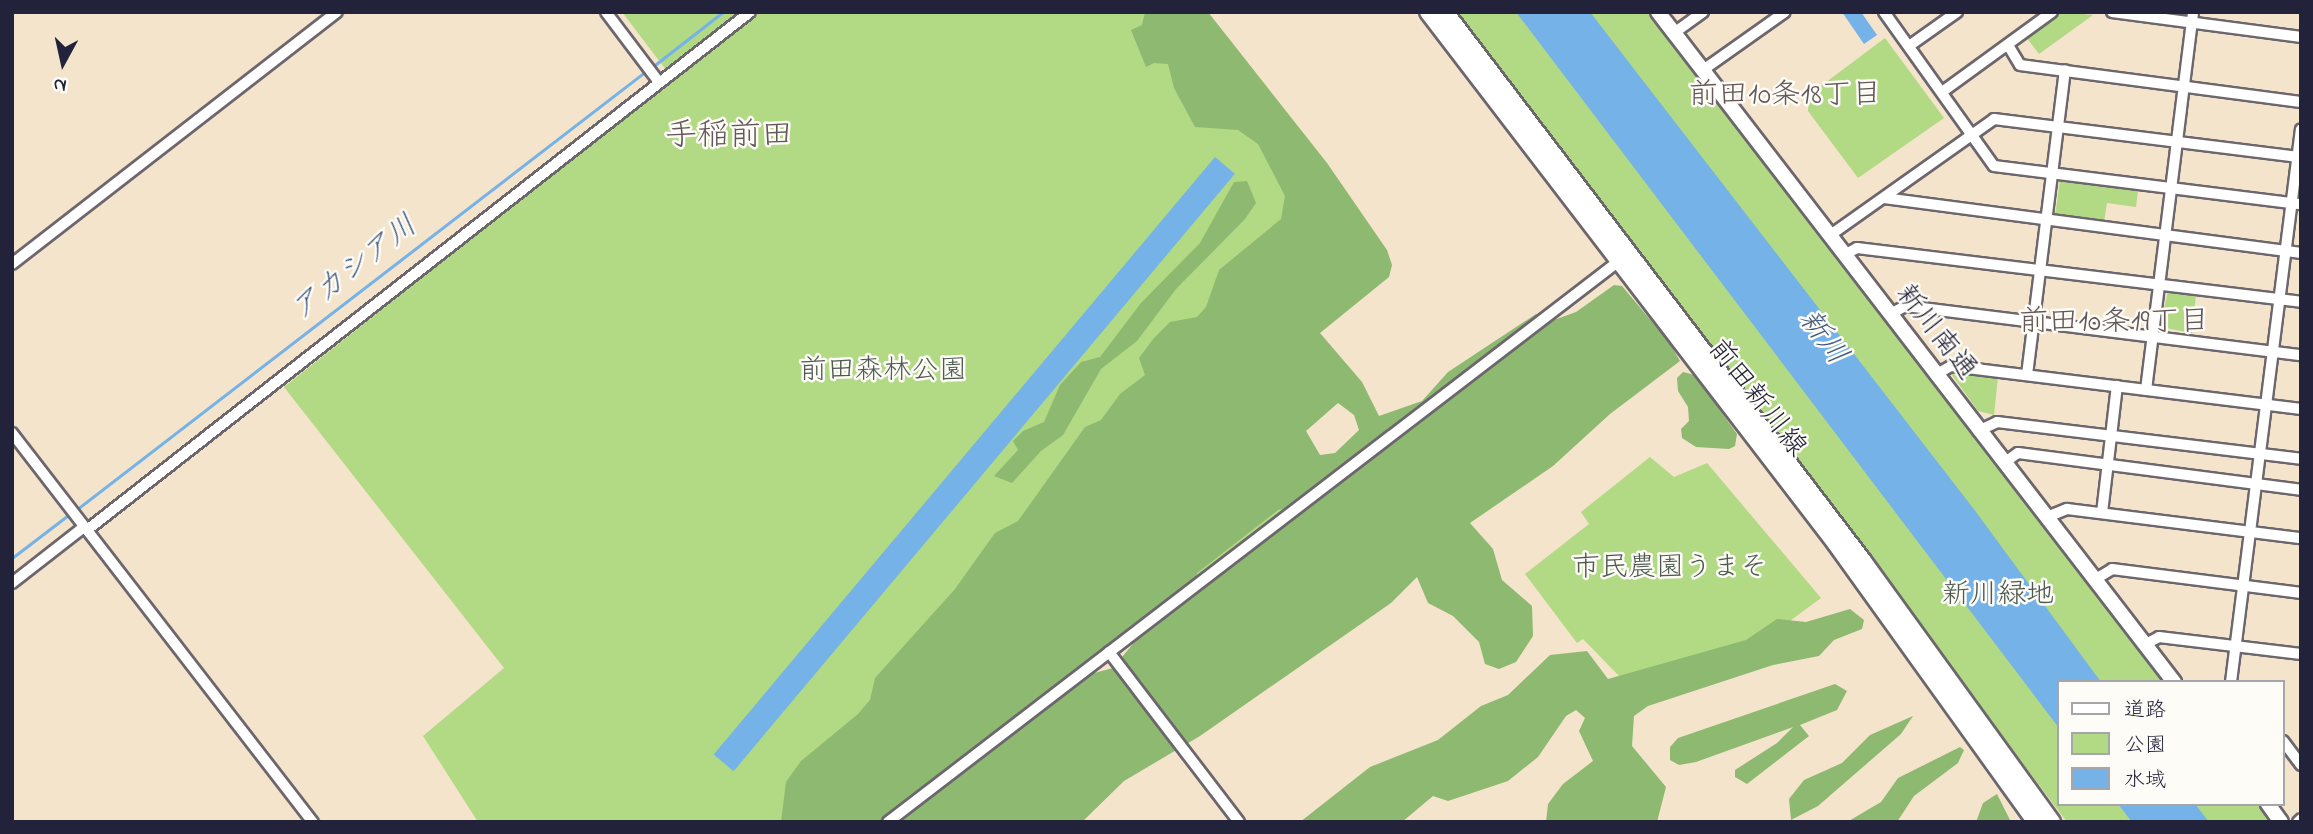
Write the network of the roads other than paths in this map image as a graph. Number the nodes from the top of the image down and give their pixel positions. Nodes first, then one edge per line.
1 (337, 12) edge
2 (606, 12) edge
3 (750, 12) edge
4 (1429, 12) edge
5 (1445, 12) edge
6 (1658, 12) edge
7 (1703, 12) edge
8 (1785, 12) edge
9 (1884, 12) edge
10 (1957, 12) edge
11 (2052, 12) edge
12 (2112, 12) edge
13 (2193, 18) edge
14 (1674, 33) junction
15 (2301, 37) edge
16 (2008, 45) junction
17 (1909, 46) junction
18 (1703, 71) junction
19 (2065, 71) junction
20 (658, 80) junction
21 (2184, 86) junction
22 (1942, 93) junction
23 (2301, 102) edge
24 (2057, 127) junction
25 (2301, 129) edge
26 (1971, 135) junction
27 (2178, 142) junction
28 (2299, 157) edge
29 (2051, 173) junction
30 (2172, 188) junction
31 (1884, 198) junction
32 (2296, 204) edge
33 (2045, 221) junction
34 (1829, 236) junction
35 (2166, 236) junction
36 (2285, 251) junction
37 (2301, 253) edge
38 (1844, 256) junction
39 (1623, 257) junction
40 (12, 264) edge
41 (2039, 270) junction
42 (2159, 285) junction
43 (2279, 299) junction
44 (2301, 302) edge
45 (1890, 314) junction
46 (2032, 322) junction
47 (2153, 336) junction
48 (2273, 351) junction
49 (2301, 355) edge
50 (1937, 374) junction
51 (2026, 375) junction
52 (2117, 386) junction
53 (2146, 390) junction
54 (2266, 405) junction
55 (2301, 409) edge
56 (1978, 431) junction
57 (12, 433) edge
58 (2111, 436) junction
59 (2260, 454) junction
60 (2301, 459) edge
61 (2004, 463) junction
62 (2108, 465) junction
63 (2255, 484) junction
64 (2301, 490) edge
65 (2102, 513) junction
66 (2047, 517) junction
67 (84, 527) junction
68 (2250, 531) junction
69 (2301, 538) edge
70 (2094, 580) junction
71 (12, 583) edge
72 (2243, 586) junction
73 (2301, 593) edge
74 (2146, 645) junction
75 (2235, 646) junction
76 (1109, 653) junction
77 (2301, 654) edge
78 (2172, 680) edge
79 (2231, 680) edge
80 (2285, 744) edge
81 (2301, 765) edge
82 (2269, 806) edge
83 (313, 822) edge
84 (888, 822) edge
85 (1239, 822) edge
86 (2036, 822) edge
87 (2052, 822) edge
88 (2281, 822) edge

1 - 40 street
2 - 20 street
3 - 20 street
4 - 39 main road, 前田新川線
5 - 39 main road, 前田新川線
6 - 14 street, 新川南通
7 - 14 street
8 - 18 street
9 - 17 street
10 - 17 street
11 - 16 street
12 - 13 street
13 - 15 street
13 - 21 street
14 - 18 street, 新川南通
16 - 19 street
16 - 22 street
17 - 22 street
18 - 34 street, 新川南通
19 - 21 street
19 - 24 street
20 - 67 street
21 - 23 street
21 - 27 street
22 - 26 street
24 - 26 street
24 - 27 street
24 - 29 street
25 - 28 street
26 - 29 street
26 - 31 street
27 - 28 street
27 - 30 street
28 - 32 street
29 - 30 street
29 - 33 street
30 - 32 street
30 - 35 street
31 - 33 street
31 - 34 street
32 - 36 street
33 - 35 street
33 - 41 street
34 - 38 street, 新川南通
35 - 36 street
35 - 42 street
36 - 37 street
36 - 43 street
38 - 41 street
38 - 45 street, 新川南通
39 - 76 street
39 - 86 main road, 前田新川線
39 - 87 main road, 前田新川線
41 - 42 street
41 - 46 street
42 - 43 street
42 - 47 street
43 - 44 street
43 - 48 street
45 - 46 street
45 - 50 street, 新川南通
46 - 47 street
46 - 51 street
47 - 48 street
47 - 53 street
48 - 49 street
48 - 54 street
50 - 51 street
50 - 56 street, 新川南通
51 - 52 street
52 - 53 street
52 - 58 street
53 - 54 street
54 - 55 street
54 - 59 street
56 - 58 street
56 - 61 street, 新川南通
57 - 67 street
58 - 59 street
58 - 62 street
59 - 60 street
59 - 63 street
61 - 62 street
61 - 66 street, 新川南通
62 - 63 street
62 - 65 street
63 - 64 street
63 - 68 street
65 - 66 street
65 - 68 street
66 - 70 street, 新川南通
67 - 71 street
67 - 83 street
68 - 69 street
68 - 72 street
70 - 72 street
70 - 74 street, 新川南通
72 - 73 street
72 - 75 street
74 - 75 street
74 - 78 street, 新川南通
75 - 77 street
75 - 79 street
76 - 84 street
76 - 85 street
80 - 81 street
82 - 88 street

